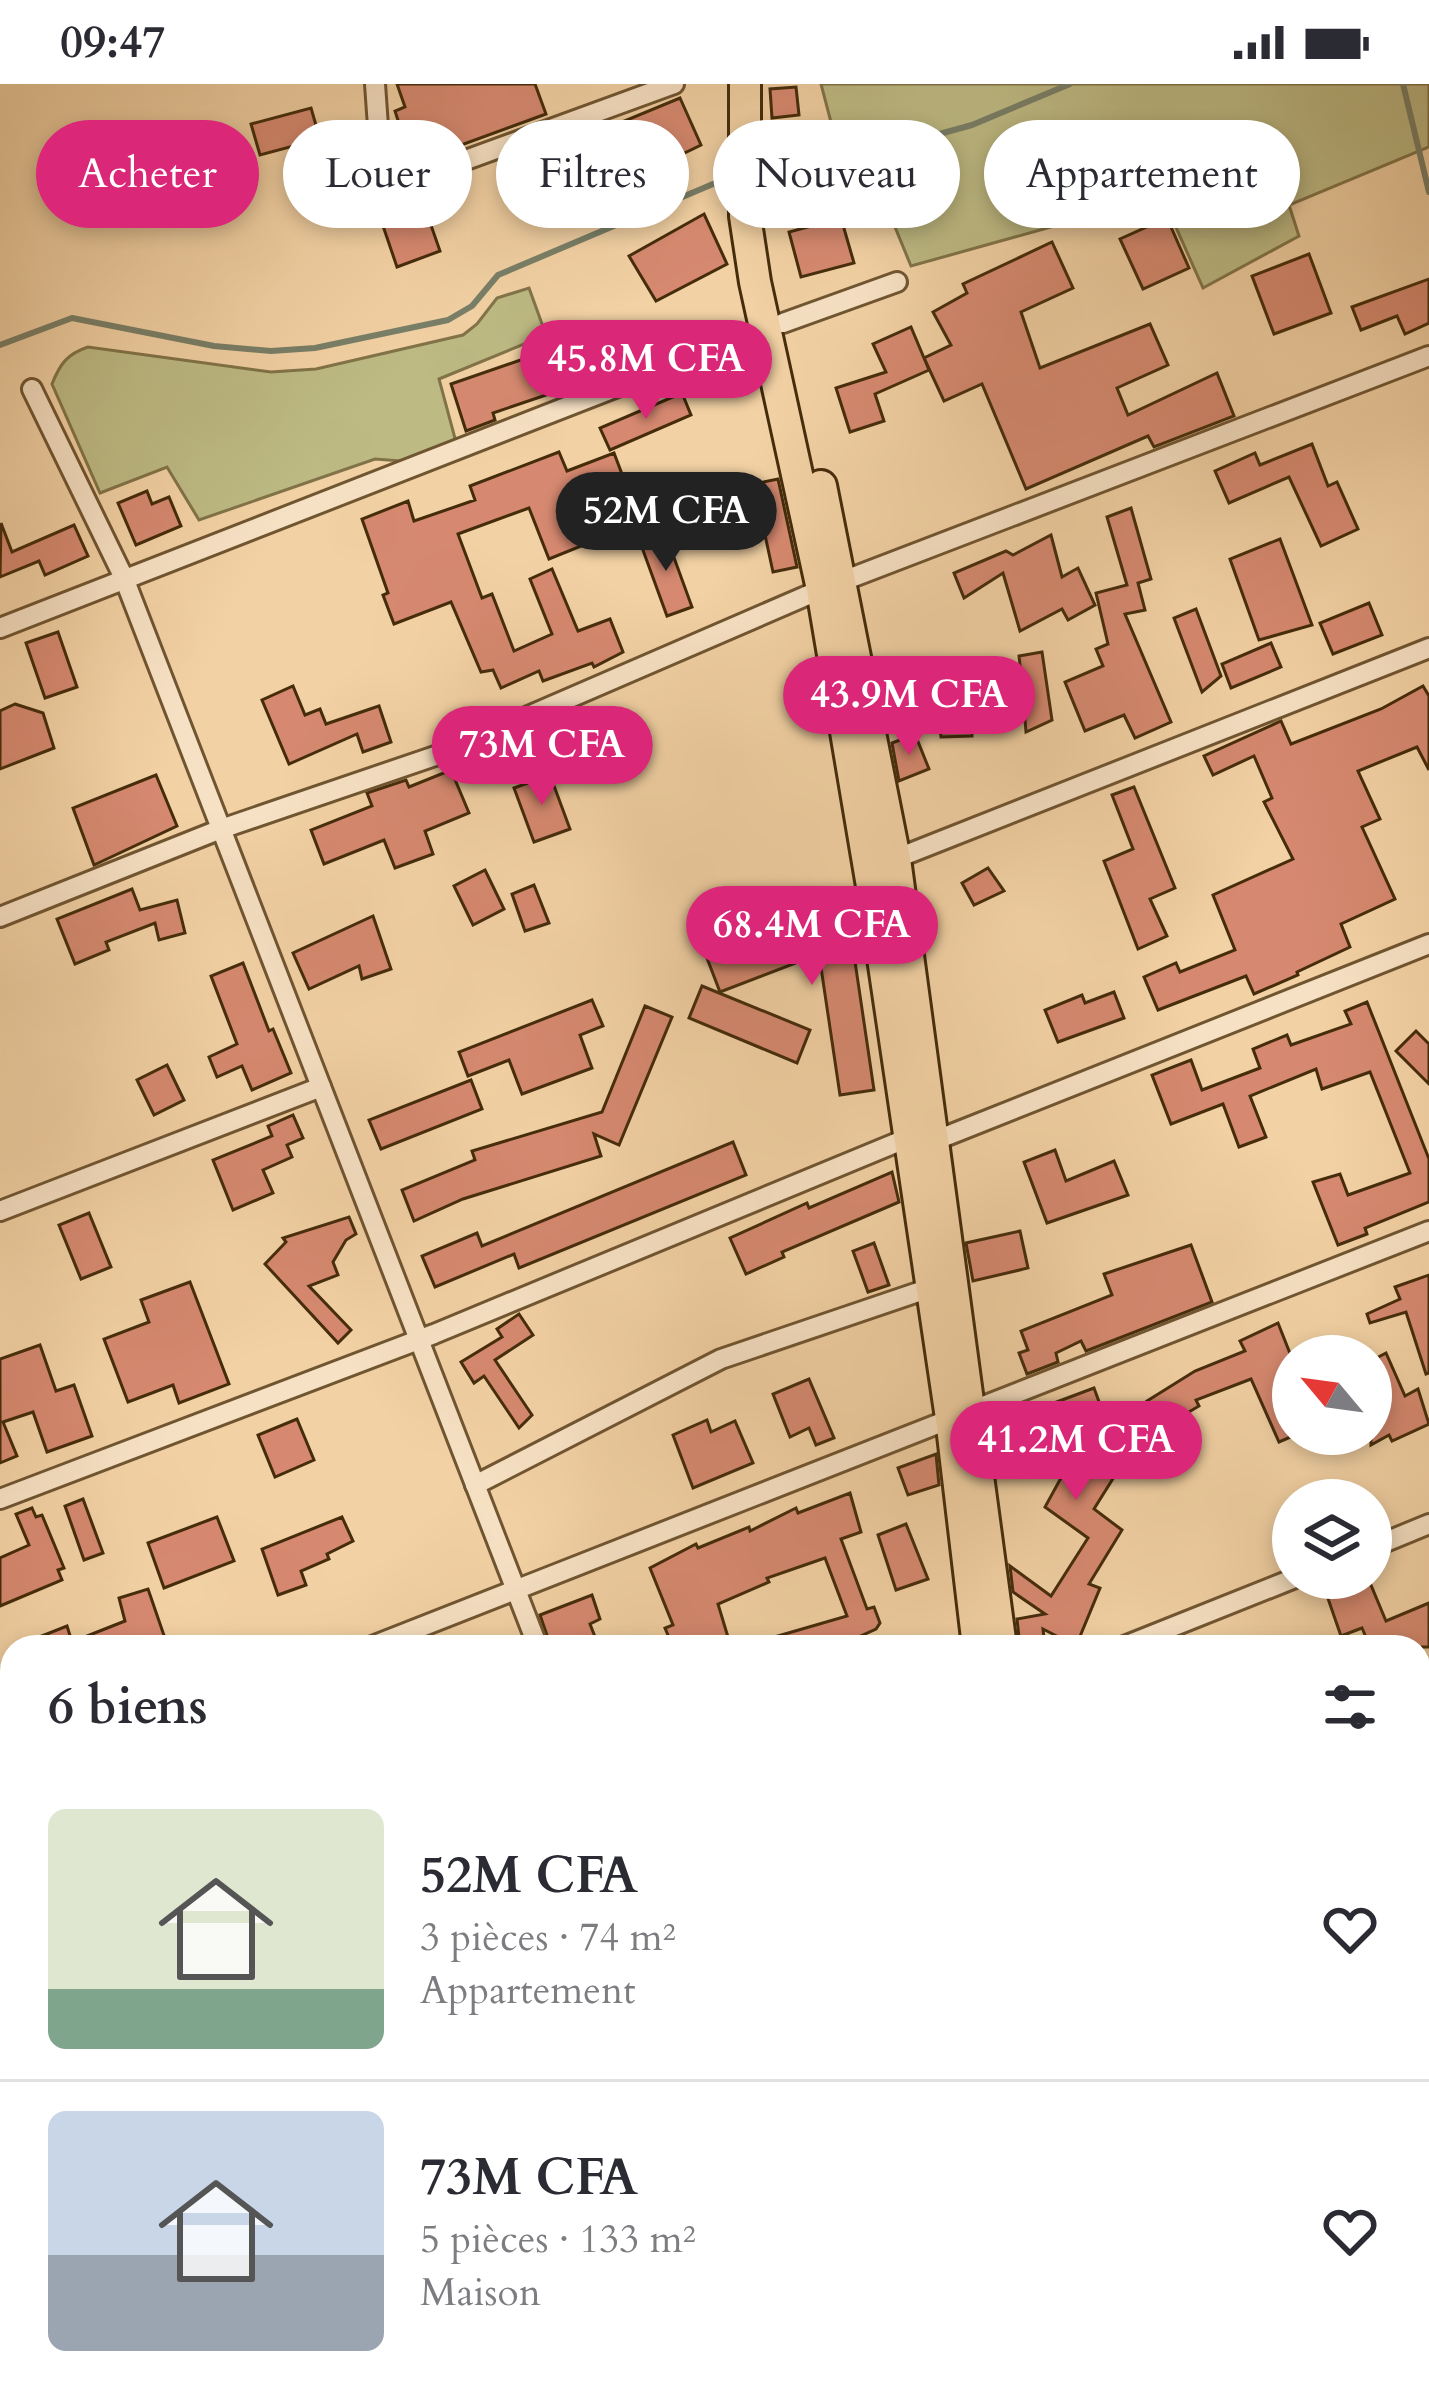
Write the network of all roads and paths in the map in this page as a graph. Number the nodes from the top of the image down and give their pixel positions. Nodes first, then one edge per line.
1 (375, 84) edge
2 (674, 84) edge
3 (745, 84) edge
4 (757, 84) edge
5 (748, 120) edge
6 (753, 120) edge
7 (755, 228) edge
8 (897, 282) dead end
9 (775, 326) junction
10 (1429, 356) edge
11 (32, 389) dead end
12 (124, 578) junction
13 (832, 585) junction
14 (0, 628) edge
15 (1429, 648) edge
16 (221, 829) junction
17 (895, 859) junction
18 (0, 917) edge
19 (1429, 944) edge
20 (321, 1088) junction
21 (926, 1135) junction
22 (0, 1211) edge
23 (1429, 1231) edge
24 (940, 1284) junction
25 (418, 1338) junction
26 (960, 1414) junction
27 (475, 1485) junction
28 (0, 1499) edge
29 (1429, 1524) edge
30 (1392, 1539) edge
31 (1272, 1587) edge
32 (516, 1589) junction
33 (400, 1635) edge
34 (533, 1635) edge
35 (977, 1635) edge
36 (999, 1635) edge
37 (1151, 1635) edge

1 - 2 street
3 - 5 main road
4 - 6 main road
7 - 9 main road
8 - 9 street
9 - 12 street
9 - 13 main road
10 - 13 street
11 - 12 street
12 - 14 street
12 - 16 street
13 - 16 street
13 - 17 main road
13 - 21 main road
15 - 17 street
16 - 18 street
16 - 20 street
17 - 21 main road
19 - 21 street
20 - 22 street
20 - 25 street
21 - 24 main road
21 - 25 street
23 - 26 street
24 - 26 main road
24 - 27 street
25 - 27 street
25 - 28 street
26 - 32 street
26 - 35 main road
26 - 36 main road
27 - 32 street
29 - 30 street
31 - 37 street
32 - 33 street
32 - 34 street

